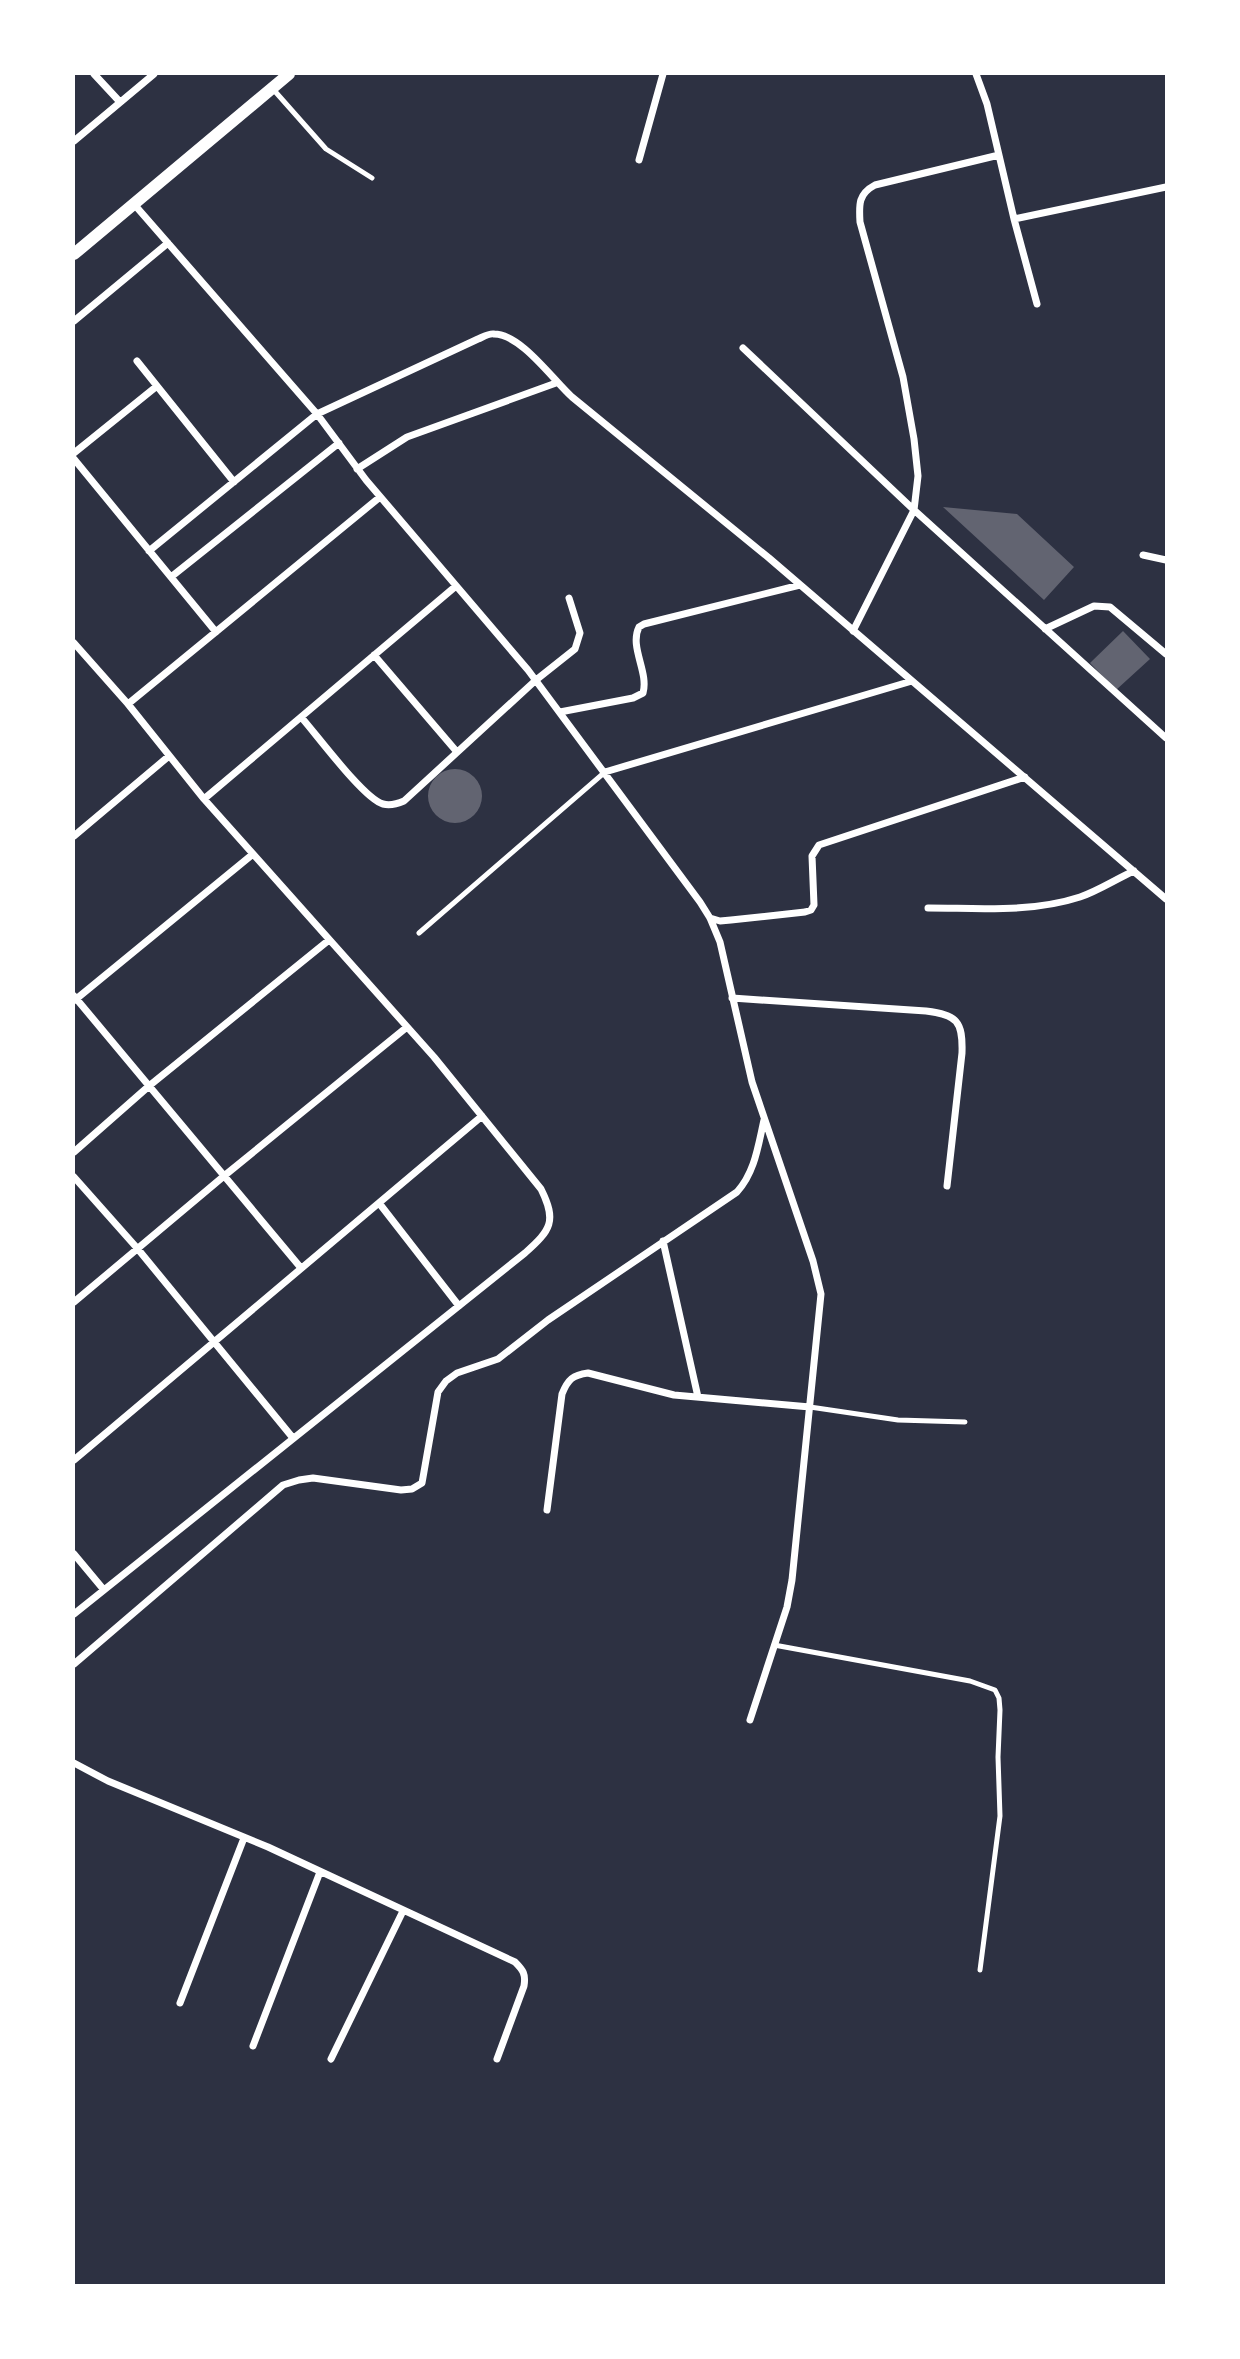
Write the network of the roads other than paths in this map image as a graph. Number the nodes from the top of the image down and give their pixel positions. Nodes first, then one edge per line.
1 (94, 74) edge
2 (154, 74) edge
3 (289, 74) edge
4 (663, 74) edge
5 (976, 74) edge
6 (272, 88) junction
7 (120, 102) junction
8 (74, 141) edge
9 (999, 155) junction
10 (639, 160) dead end
11 (372, 178) dead end
12 (1167, 187) edge
13 (133, 203) junction
14 (1014, 219) junction
15 (168, 243) junction
16 (74, 254) edge
17 (1037, 304) dead end
18 (74, 321) edge
19 (743, 348) dead end
20 (137, 361) dead end
21 (556, 383) junction
22 (157, 386) junction
23 (317, 414) junction
24 (339, 443) junction
25 (74, 453) edge
26 (74, 459) edge
27 (357, 469) junction
28 (234, 482) junction
29 (380, 497) junction
30 (914, 510) junction
31 (149, 551) junction
32 (1143, 555) dead end
33 (1167, 560) edge
34 (171, 577) junction
35 (800, 585) junction
36 (456, 586) junction
37 (569, 598) dead end
38 (1045, 629) junction
39 (853, 631) junction
40 (216, 632) junction
41 (74, 643) edge
42 (1167, 654) edge
43 (374, 655) junction
44 (536, 680) junction
45 (912, 681) junction
46 (128, 704) junction
47 (560, 712) junction
48 (301, 717) junction
49 (1167, 738) edge
50 (457, 752) junction
51 (169, 756) junction
52 (605, 772) junction
53 (1025, 778) junction
54 (204, 799) junction
55 (74, 836) edge
56 (253, 854) junction
57 (1133, 871) junction
58 (1167, 899) edge
59 (928, 908) dead end
60 (710, 918) junction
61 (419, 933) dead end
62 (329, 940) junction
63 (732, 998) junction
64 (74, 999) edge
65 (407, 1027) junction
66 (149, 1086) junction
67 (482, 1116) junction
68 (764, 1120) junction
69 (74, 1152) edge
70 (224, 1176) junction
71 (74, 1177) edge
72 (947, 1186) dead end
73 (379, 1203) junction
74 (663, 1241) junction
75 (138, 1248) junction
76 (301, 1268) junction
77 (74, 1302) edge
78 (459, 1306) junction
79 (215, 1341) junction
80 (698, 1398) junction
81 (810, 1407) junction
82 (965, 1422) dead end
83 (293, 1438) junction
84 (74, 1460) edge
85 (547, 1510) dead end
86 (74, 1554) edge
87 (104, 1590) junction
88 (74, 1614) edge
89 (774, 1645) junction
90 (74, 1664) edge
91 (750, 1720) dead end
92 (74, 1763) edge
93 (244, 1838) junction
94 (320, 1872) junction
95 (403, 1911) junction
96 (980, 1970) dead end
97 (180, 2003) dead end
98 (254, 2046) dead end
99 (331, 2059) dead end
100 (497, 2059) dead end

1 - 7 street
2 - 7 street
3 - 6 street
4 - 10 street
5 - 9 street
6 - 11 lane
6 - 13 street
7 - 8 street
9 - 14 street
9 - 30 street
12 - 14 street
13 - 15 street
13 - 16 street
14 - 17 street
15 - 18 street
15 - 23 street
19 - 30 street
20 - 22 street
21 - 23 street
21 - 27 street
21 - 35 street
22 - 25 street
22 - 28 street
23 - 24 street
23 - 28 street
24 - 27 street
24 - 34 street
26 - 31 street
27 - 29 street
28 - 31 street
29 - 36 street
29 - 40 street
30 - 38 street
30 - 39 street
31 - 34 street
32 - 33 street
34 - 40 street
35 - 39 street
35 - 47 street
36 - 43 street
36 - 44 street
37 - 44 street
38 - 42 street
38 - 49 street
39 - 45 street
40 - 46 street
41 - 46 street
43 - 48 street
43 - 50 street
44 - 47 street
44 - 50 street
45 - 52 street
45 - 53 street
46 - 51 street
47 - 52 street
48 - 50 street
48 - 54 street
51 - 54 street
51 - 55 street
52 - 60 street
52 - 61 lane
53 - 57 street
53 - 60 street
54 - 56 street
56 - 62 street
56 - 64 street
57 - 58 street
57 - 59 street
60 - 63 street
62 - 65 street
62 - 66 street
63 - 68 street
63 - 72 street
64 - 66 street
65 - 67 street
65 - 70 street
66 - 69 street
66 - 70 street
67 - 73 street
67 - 78 street
68 - 74 street
68 - 81 street
70 - 75 street
70 - 76 street
71 - 75 street
73 - 76 street
73 - 78 street
74 - 80 street
74 - 90 street
75 - 77 street
75 - 79 street
76 - 79 street
78 - 83 street
79 - 83 street
79 - 84 street
80 - 81 street
80 - 85 street
81 - 82 lane
81 - 89 street
83 - 87 street
86 - 87 street
87 - 88 street
89 - 91 street
89 - 96 lane
92 - 93 street
93 - 94 street
93 - 97 street
94 - 95 street
94 - 98 street
95 - 99 street
95 - 100 street

